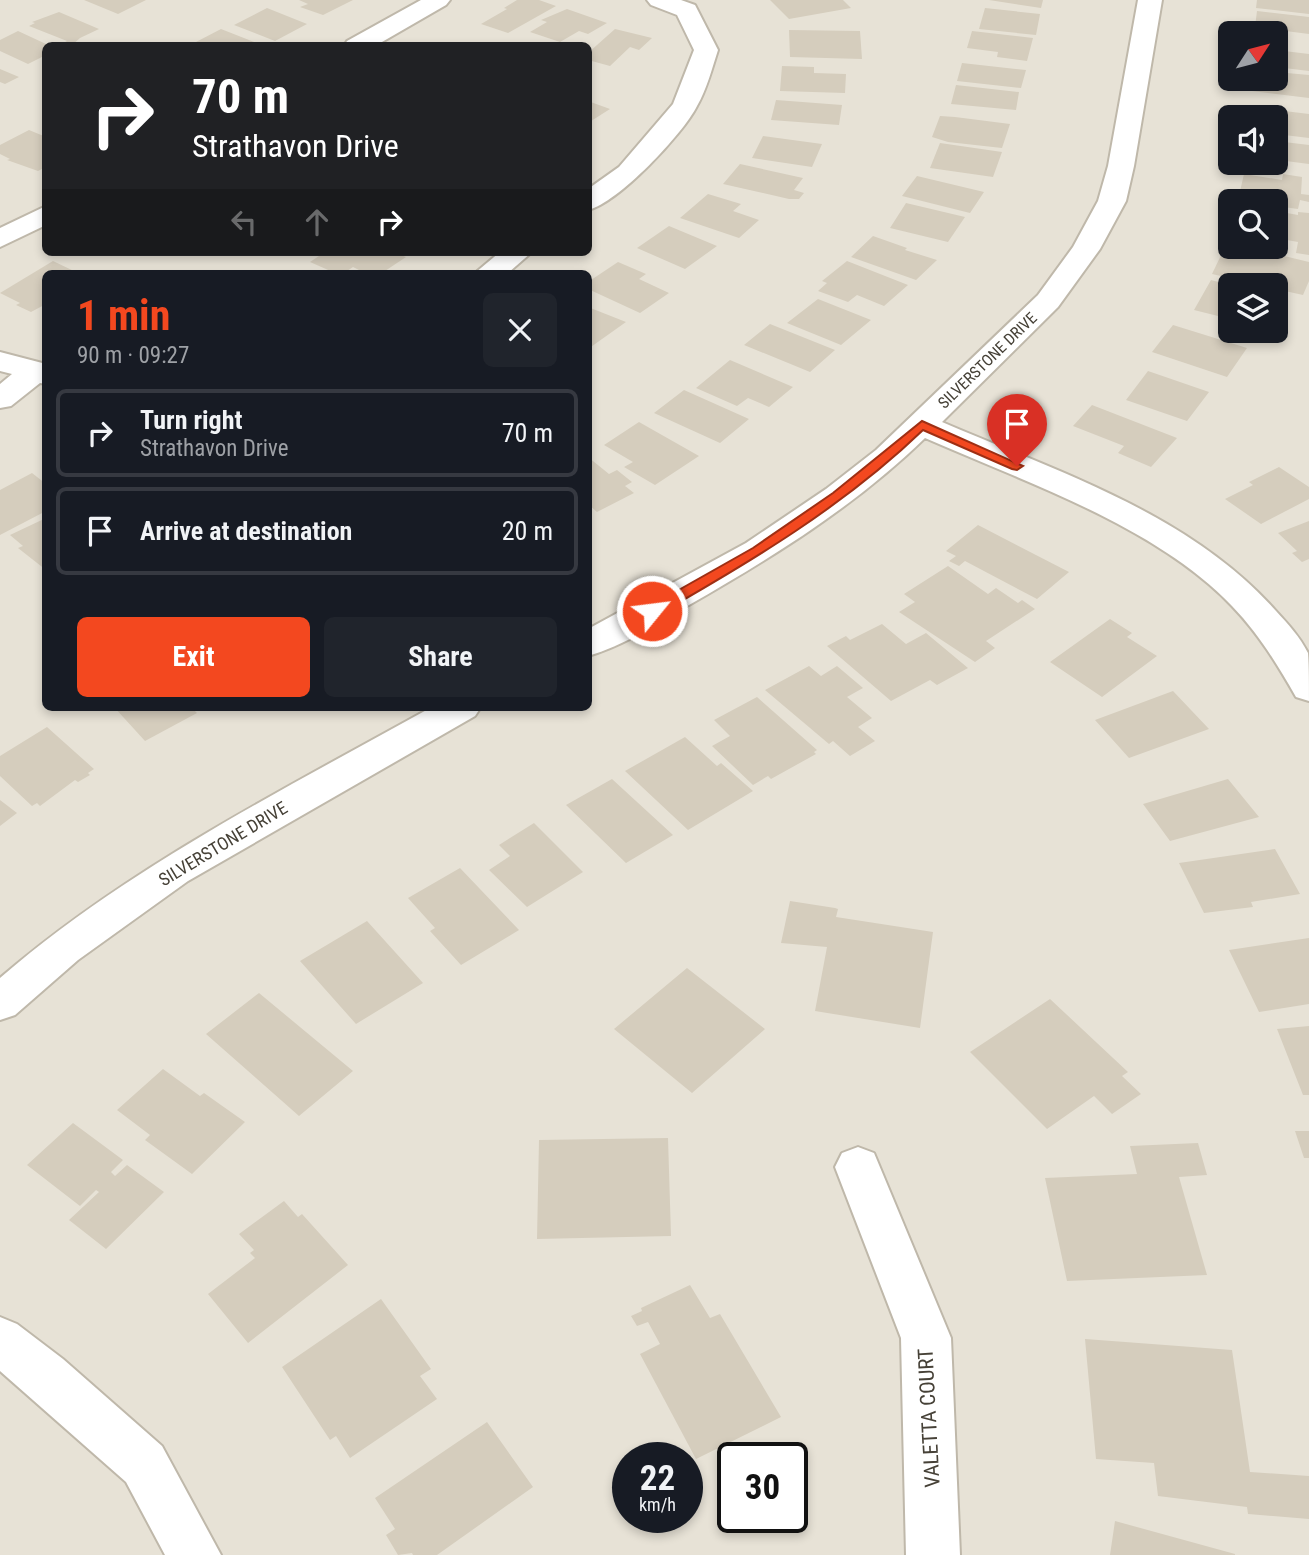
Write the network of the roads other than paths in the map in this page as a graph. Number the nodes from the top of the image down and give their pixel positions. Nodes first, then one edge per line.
1 (438, 0) edge
2 (659, 0) edge
3 (1150, 0) edge
4 (363, 42) edge
5 (592, 199) edge
6 (42, 216) edge
7 (0, 239) edge
8 (512, 256) edge
9 (493, 270) edge
10 (0, 361) edge
11 (40, 373) edge
12 (0, 399) edge
13 (922, 425) junction
14 (592, 642) edge
15 (1309, 688) edge
16 (449, 711) edge
17 (0, 1003) edge
18 (858, 1167) dead end
19 (0, 1340) edge
20 (194, 1555) edge
21 (933, 1555) edge

1 - 4 street
2 - 5 street
3 - 13 street, SILVERSTONE DRIVE
6 - 7 street
8 - 9 street
10 - 11 street
11 - 12 street
13 - 14 street, SILVERSTONE DRIVE
13 - 15 street
16 - 17 street, SILVERSTONE DRIVE
18 - 21 street, VALETTA COURT
19 - 20 street

